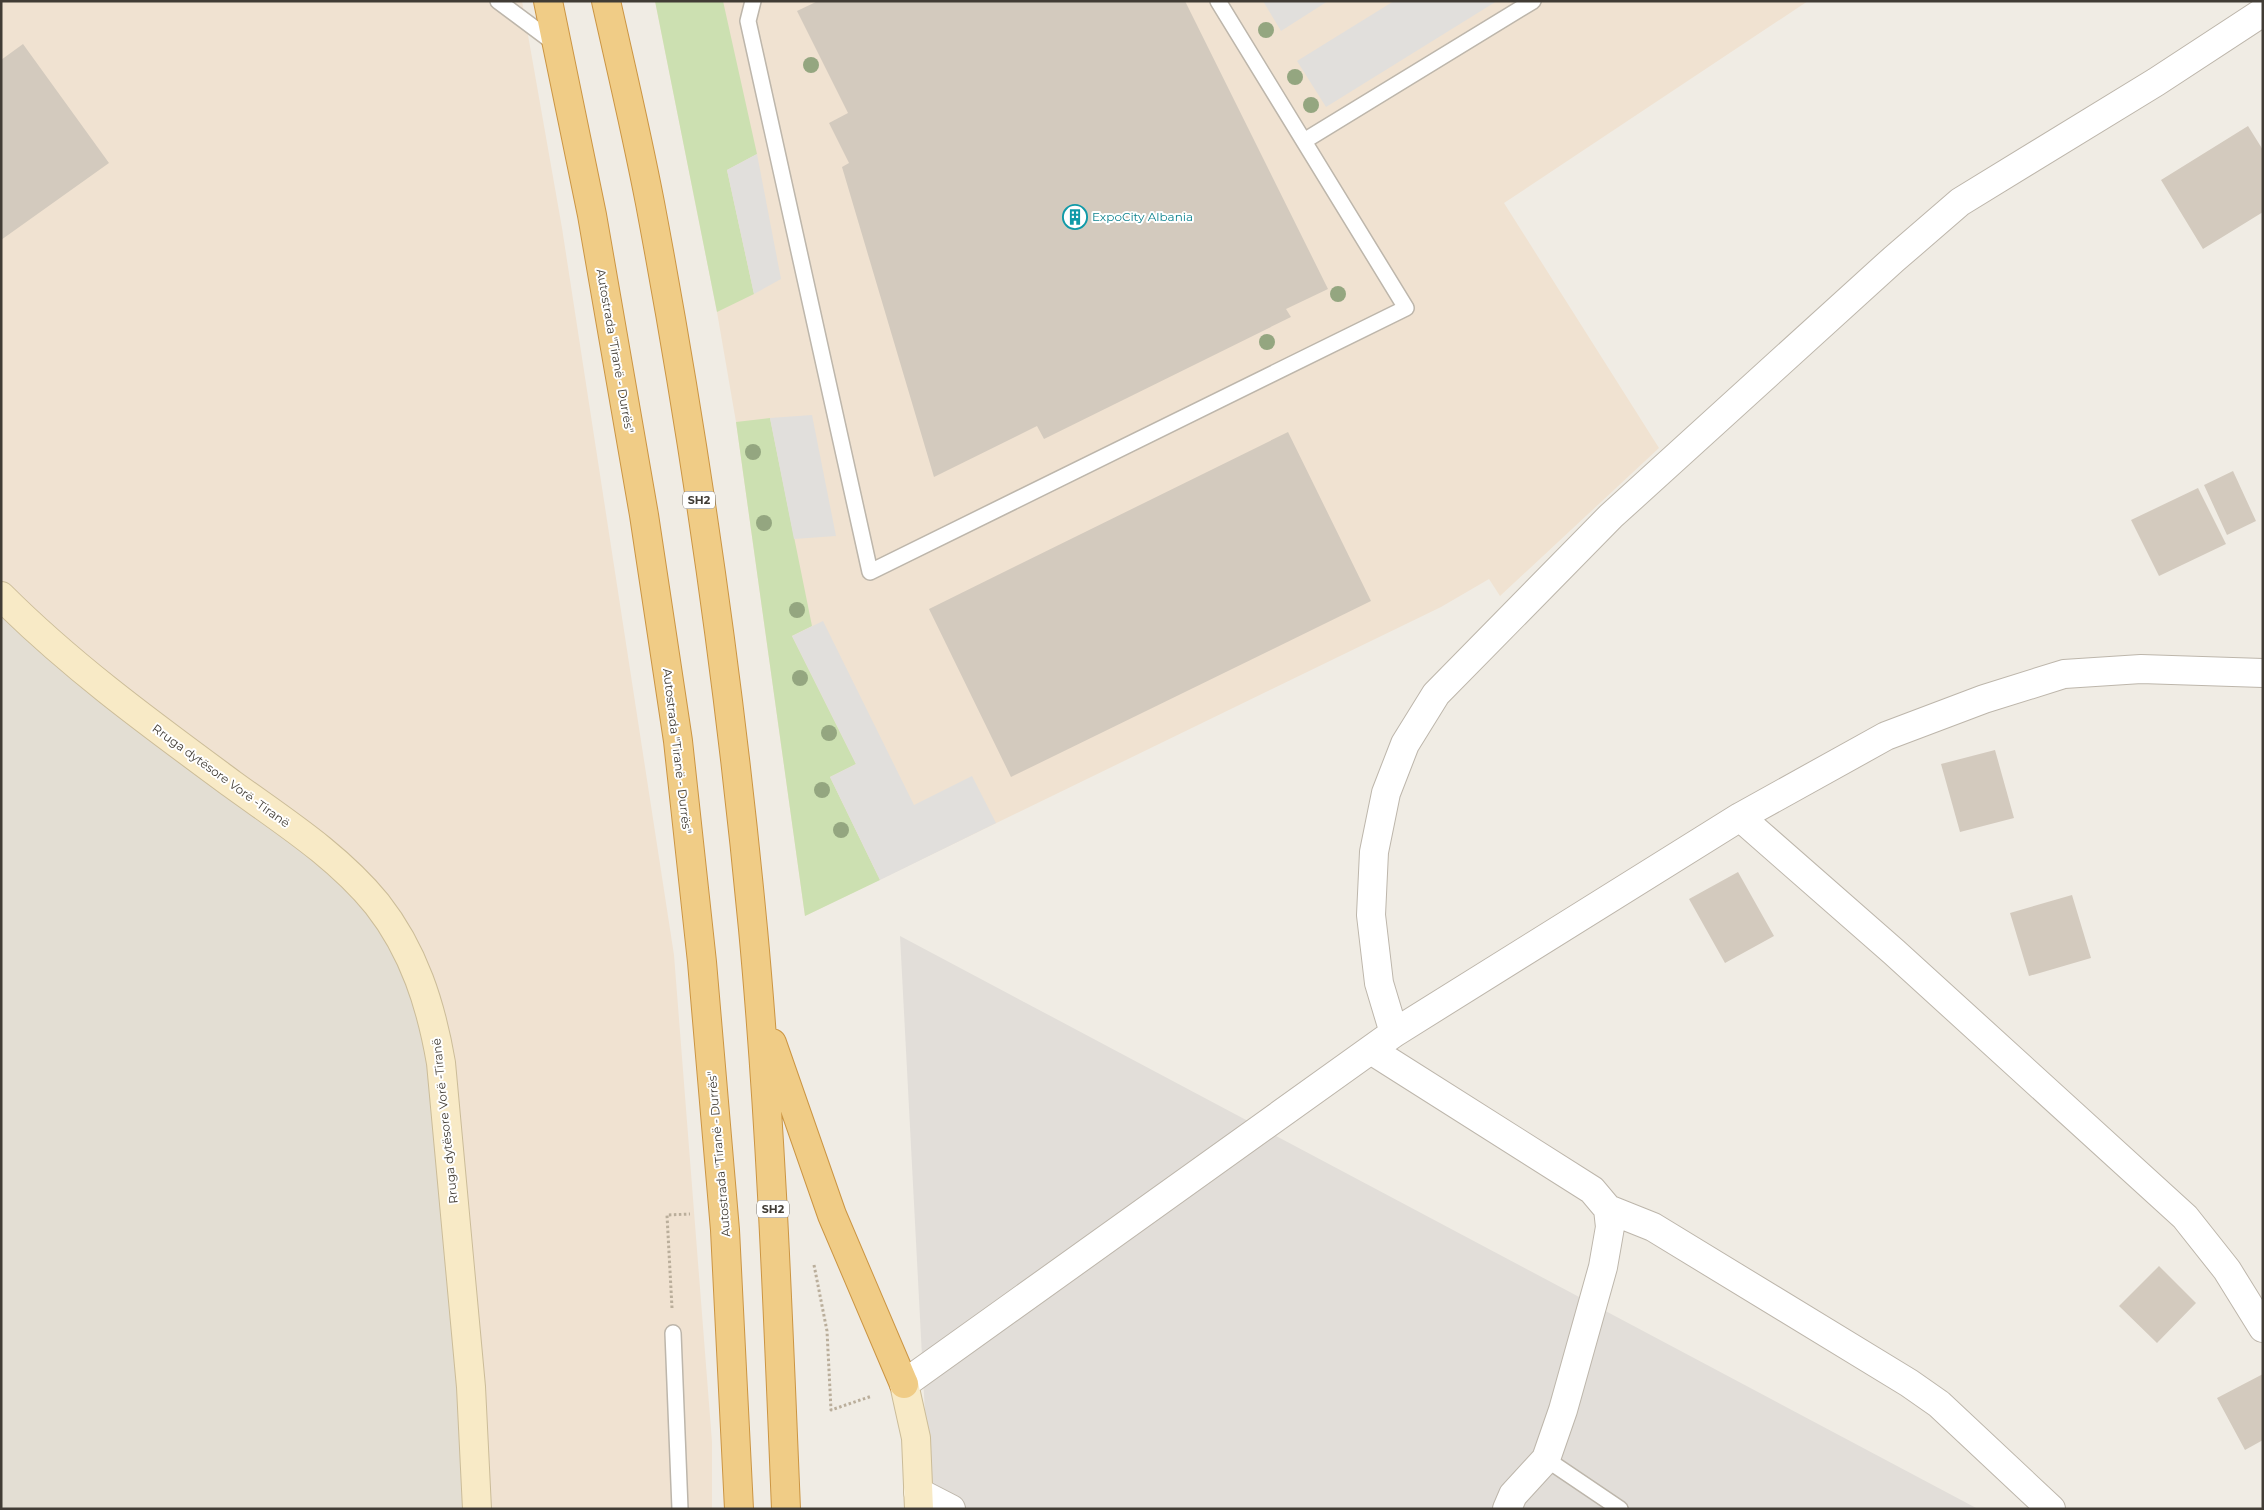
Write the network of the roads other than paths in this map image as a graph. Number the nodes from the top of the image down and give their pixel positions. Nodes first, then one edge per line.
1 (498, 1) edge
2 (548, 1) edge
3 (606, 1) edge
4 (753, 1) edge
5 (1218, 1) edge
6 (1533, 1) edge
7 (2263, 12) edge
8 (558, 46) junction
9 (1304, 141) junction
10 (1, 596) edge
11 (2263, 673) edge
12 (1740, 818) junction
13 (759, 1004) junction
14 (1394, 1033) junction
15 (1371, 1050) junction
16 (1608, 1209) junction
17 (2263, 1328) edge
18 (674, 1333) road end
19 (904, 1384) junction
20 (1546, 1459) junction
21 (919, 1500) edge
22 (477, 1509) edge
23 (680, 1509) edge
24 (739, 1509) edge
25 (786, 1509) edge
26 (951, 1509) edge
27 (1506, 1509) edge
28 (1620, 1509) edge
29 (2051, 1509) edge

1 - 8 lane
2 - 8 highway, Autostrada "Tiranë - Durrës"
3 - 13 highway, SH2
4 - 9 lane
5 - 9 lane
6 - 9 lane
7 - 14 street
8 - 24 highway, Autostrada "Tiranë - Durrës"
10 - 22 main road, Rruga dytësore Vorë -Tiranë
11 - 12 street
12 - 14 street
12 - 17 street
13 - 19 highway
13 - 25 highway, SH2
14 - 15 street
15 - 16 street
15 - 19 street
16 - 20 street
16 - 29 street
18 - 23 lane
19 - 21 main road
20 - 27 street
20 - 28 lane
21 - 26 street

